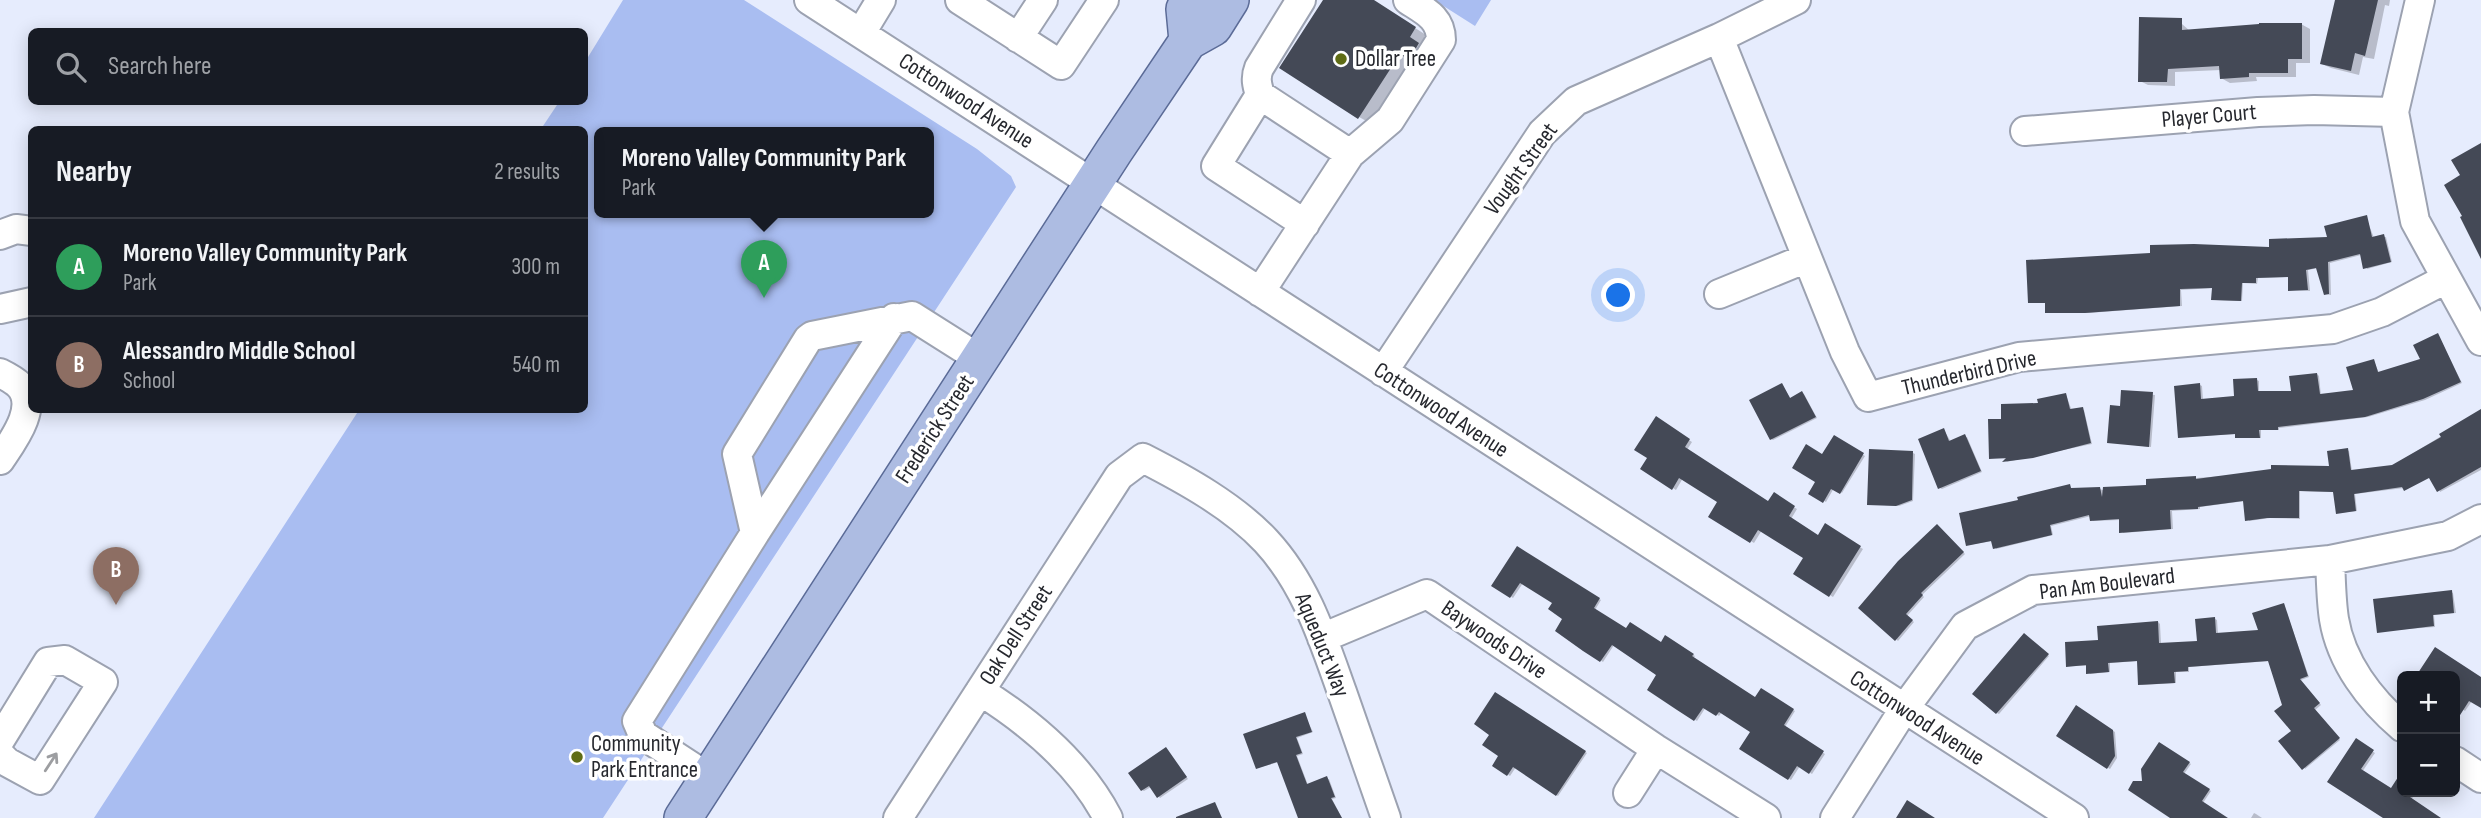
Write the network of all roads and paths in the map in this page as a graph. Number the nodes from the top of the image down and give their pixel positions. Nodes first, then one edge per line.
1 (809, 0) edge
2 (881, 0) edge
3 (960, 0) edge
4 (1043, 0) edge
5 (1104, 0) edge
6 (1191, 0) edge
7 (1230, 0) edge
8 (1301, 0) edge
9 (1408, 0) edge
10 (1796, 0) edge
11 (2420, 0) edge
12 (860, 33) junction
13 (1018, 38) junction
14 (1719, 38) junction
15 (1188, 41) junction
16 (1260, 95) junction
17 (2394, 112) junction
18 (2025, 131) dead end
19 (1350, 153) junction
20 (1094, 183) junction
21 (1305, 224) junction
22 (28, 230) edge
23 (0, 234) edge
24 (1807, 258) junction
25 (2446, 279) junction
26 (1259, 292) junction
27 (1719, 293) dead end
28 (28, 303) edge
29 (0, 309) edge
30 (894, 318) junction
31 (2481, 341) edge
32 (980, 359) junction
33 (1383, 372) junction
34 (0, 373) edge
35 (1143, 458) joint
36 (0, 460) edge
37 (2481, 519) edge
38 (755, 533) junction
39 (2330, 560) junction
40 (1322, 638) junction
41 (980, 691) junction
42 (1904, 709) junction
43 (2397, 722) edge
44 (0, 740) edge
45 (1656, 749) junction
46 (0, 755) edge
47 (2460, 764) edge
48 (709, 778) junction
49 (2481, 778) edge
50 (1628, 793) dead end
51 (683, 818) edge
52 (898, 818) edge
53 (1108, 818) edge
54 (1386, 818) edge
55 (1766, 818) edge
56 (1835, 818) edge
57 (2074, 818) edge

1 - 12 street, Cottonwood Avenue
2 - 12 street
3 - 13 street
4 - 13 street
5 - 13 street
6 - 15 main road
7 - 15 main road, Frederick Street
8 - 16 street
9 - 19 street
10 - 14 street, Vought Street
11 - 17 street
12 - 20 street, Cottonwood Avenue
14 - 24 street, Thunderbird Drive
14 - 33 street, Vought Street
15 - 20 main road, Frederick Street
16 - 19 street
16 - 21 street
17 - 18 street, Player Court
17 - 25 street
19 - 21 street
20 - 26 street, Cottonwood Avenue
20 - 32 main road, Frederick Street
21 - 26 street
22 - 23 street
24 - 25 street, Thunderbird Drive
24 - 27 street
25 - 31 street
26 - 33 street, Cottonwood Avenue
28 - 29 street
30 - 32 street
30 - 38 street
30 - 38 street
32 - 48 main road, Frederick Street
33 - 42 street, Cottonwood Avenue
34 - 36 street
35 - 40 street, Aqueduct Way
35 - 41 street, Oak Dell Street
37 - 39 street, Pan Am Boulevard
38 - 48 street
39 - 42 street, Pan Am Boulevard
39 - 43 street
40 - 45 street, Baywoods Drive
40 - 54 street, Aqueduct Way
41 - 52 street, Oak Dell Street
41 - 53 street
42 - 56 street, Pan Am Boulevard
42 - 57 street, Cottonwood Avenue
46 -> 44 street
45 - 50 street
45 - 55 street, Baywoods Drive
47 - 49 street
48 - 51 main road, Frederick Street

